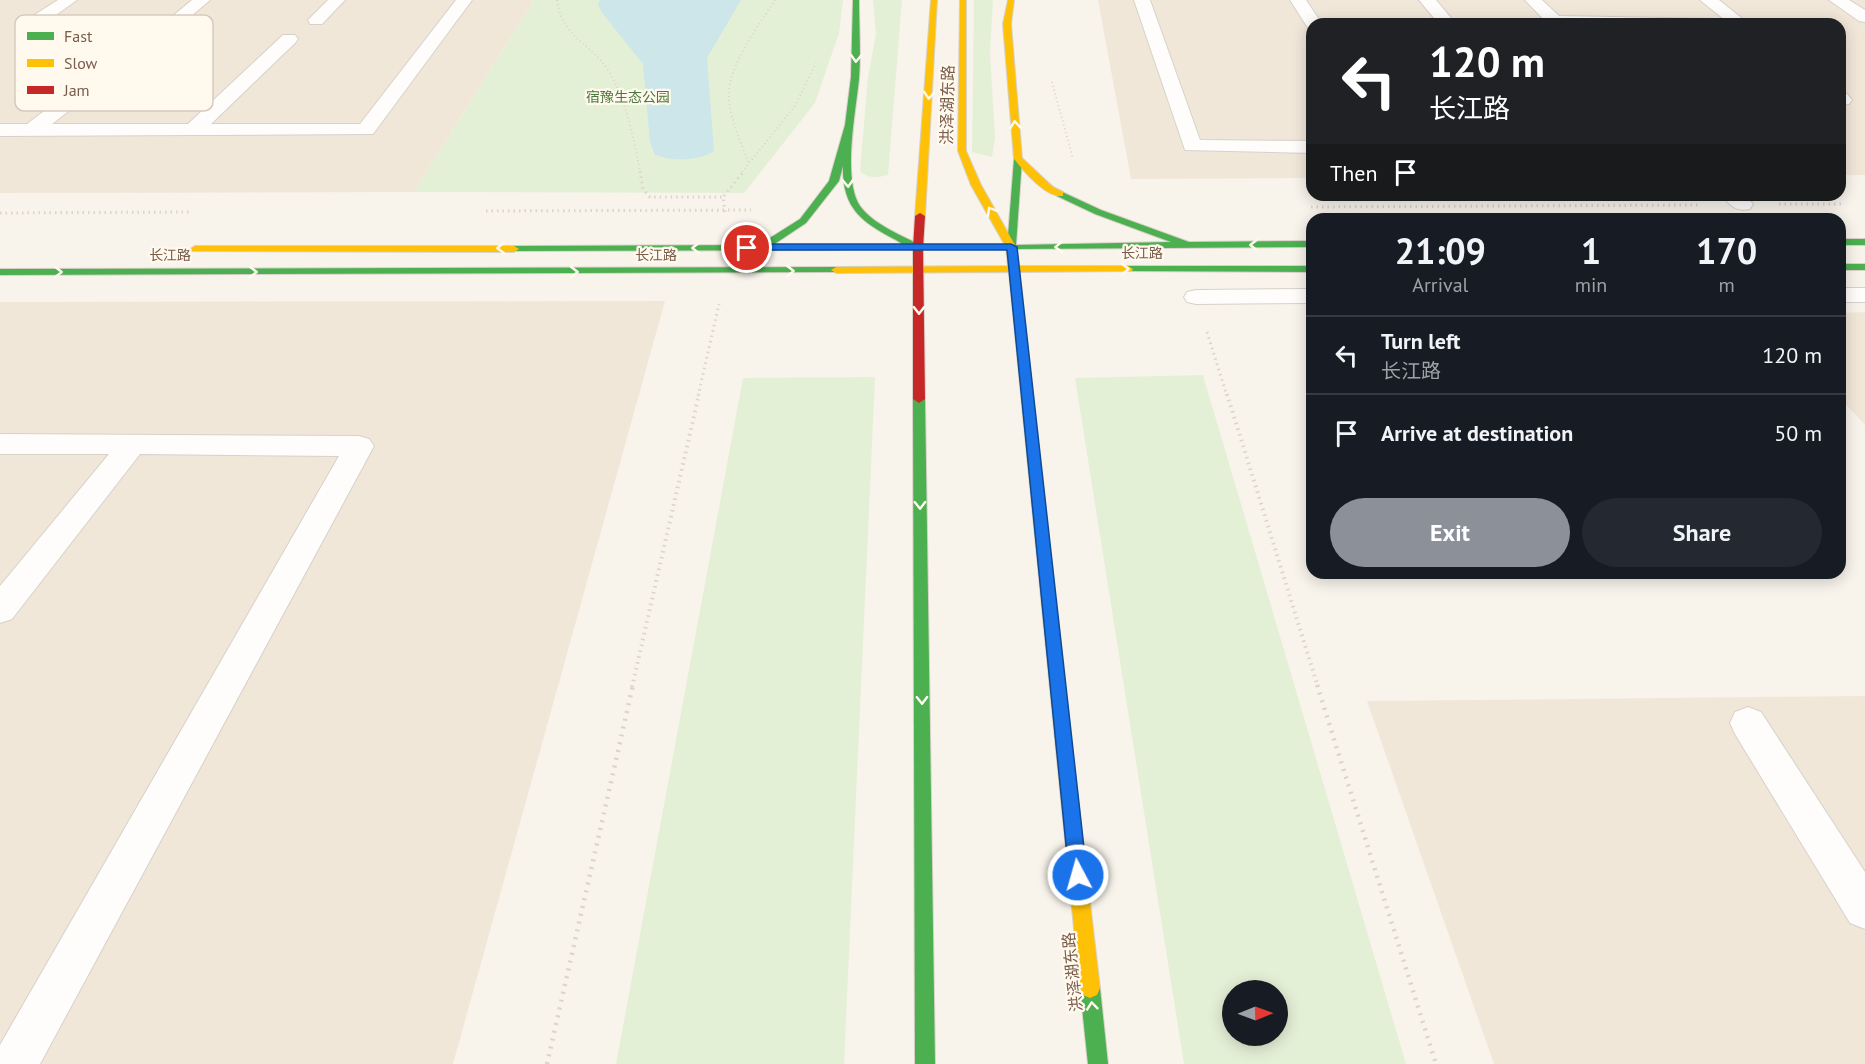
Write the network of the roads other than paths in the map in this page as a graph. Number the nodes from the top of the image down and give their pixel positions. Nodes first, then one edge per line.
1 (69, 0) edge
2 (202, 0) edge
3 (337, 0) edge
4 (464, 0) edge
5 (856, 0) edge
6 (934, 0) edge
7 (963, 0) edge
8 (1011, 0) edge
9 (1142, 0) edge
10 (1298, 0) edge
11 (1427, 0) edge
12 (1533, 0) edge
13 (1708, 0) edge
14 (1837, 0) edge
15 (46, 15) edge
16 (182, 15) edge
17 (1865, 17) edge
18 (1310, 18) edge
19 (1443, 18) edge
20 (1551, 18) edge
21 (1732, 18) edge
22 (316, 20) dead end
23 (290, 39) dead end
24 (57, 111) edge
25 (849, 125) junction
26 (0, 130) edge
27 (32, 130) junction
28 (193, 130) junction
29 (1306, 147) edge
30 (1018, 159) junction
31 (1846, 242) edge
32 (1865, 242) edge
33 (1306, 244) edge
34 (1187, 245) junction
35 (1006, 247) junction
36 (762, 248) junction
37 (846, 248) dead end
38 (882, 248) dead end
39 (924, 248) junction
40 (177, 249) dead end
41 (1846, 267) edge
42 (1865, 267) edge
43 (919, 269) junction
44 (1306, 269) edge
45 (1014, 270) junction
46 (0, 272) edge
47 (1846, 295) edge
48 (1865, 295) edge
49 (1306, 296) edge
50 (1196, 297) road end
51 (0, 444) edge
52 (132, 445) junction
53 (0, 610) edge
54 (1748, 723) dead end
55 (1865, 909) edge
56 (15, 1064) edge
57 (925, 1064) edge
58 (1098, 1064) edge

1 - 15 lane
2 - 16 lane
3 - 22 lane
4 - 28 lane
5 -> 25 main road
6 -> 39 main road, 洪泽湖东路
35 -> 7 main road, 洪泽湖东路
30 -> 8 main road
9 - 29 lane
10 - 18 lane
11 - 19 lane
12 - 20 lane
13 - 21 lane
14 - 17 lane
23 - 28 lane
24 - 27 lane
25 - 36 main road
25 -> 39 main road
26 - 27 lane
27 - 28 lane
30 - 34 main road
30 - 35 main road
31 - 32 main road
33 -> 34 main road, 长江路
34 -> 35 main road, 长江路
35 - 45 main road, 洪泽湖东路
36 - 37 main road, 长江路
36 -> 40 main road, 长江路
38 - 39 main road
39 - 43 main road, 洪泽湖东路
41 - 42 main road
43 - 45 main road, 长江路
46 -> 43 main road, 长江路
43 -> 57 main road, 洪泽湖东路
45 -> 44 main road, 长江路
58 -> 45 main road, 洪泽湖东路
47 - 48 lane
49 - 50 lane
51 - 52 lane
52 - 53 lane
52 - 56 lane
54 - 55 lane

